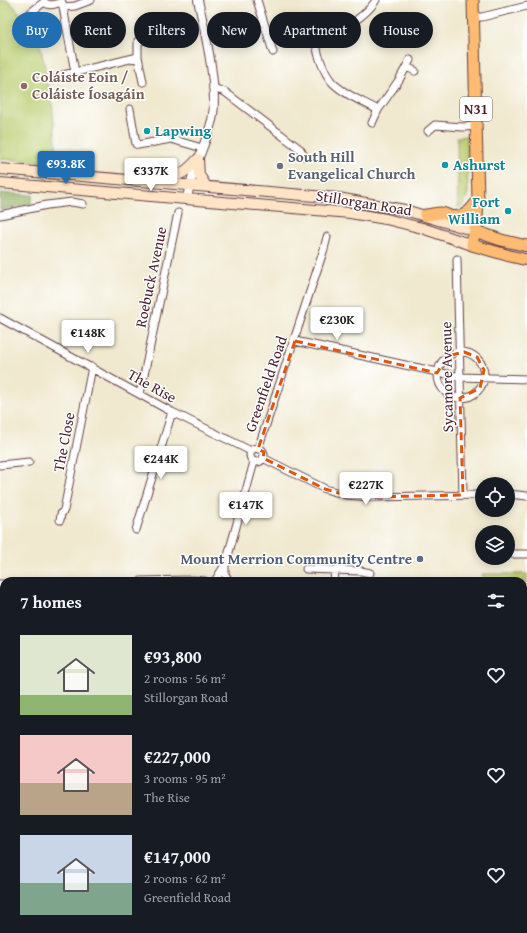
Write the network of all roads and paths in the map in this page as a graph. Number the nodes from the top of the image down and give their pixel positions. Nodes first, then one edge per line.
1 (91, 0) edge
2 (198, 0) edge
3 (257, 0) edge
4 (376, 0) edge
5 (473, 0) edge
6 (62, 3) edge
7 (527, 6) edge
8 (31, 12) edge
9 (473, 17) junction
10 (138, 48) edge
11 (273, 52) dead end
12 (138, 58) junction
13 (410, 60) dead end
14 (407, 67) junction
15 (415, 71) dead end
16 (75, 72) junction
17 (59, 76) dead end
18 (143, 82) dead end
19 (213, 88) junction
20 (130, 108) dead end
21 (378, 110) junction
22 (372, 123) dead end
23 (476, 126) junction
24 (428, 131) dead end
25 (202, 148) junction
26 (304, 156) dead end
27 (198, 159) junction
28 (0, 168) edge
29 (133, 180) junction
30 (157, 182) junction
31 (0, 183) edge
32 (189, 185) junction
33 (206, 186) junction
34 (155, 196) junction
35 (187, 199) junction
36 (478, 200) junction
37 (83, 204) dead end
38 (178, 214) dead end
39 (0, 215) edge
40 (425, 215) junction
41 (475, 232) junction
42 (448, 236) junction
43 (327, 237) dead end
44 (472, 245) junction
45 (527, 246) edge
46 (457, 259) dead end
47 (527, 260) edge
48 (0, 318) edge
49 (294, 341) junction
50 (459, 352) junction
51 (92, 367) junction
52 (437, 373) junction
53 (460, 377) junction
54 (485, 377) junction
55 (527, 379) edge
56 (140, 394) junction
57 (460, 397) junction
58 (172, 412) junction
59 (255, 450) junction
60 (263, 458) junction
61 (29, 462) dead end
62 (254, 462) junction
63 (0, 464) edge
64 (463, 495) junction
65 (475, 495) edge
66 (515, 495) edge
67 (527, 496) edge
68 (60, 520) dead end
69 (136, 530) dead end
70 (515, 554) edge
71 (527, 554) edge
72 (226, 562) junction
73 (306, 569) dead end
74 (335, 570) junction
75 (370, 573) dead end
76 (217, 577) edge
77 (227, 577) edge
78 (334, 577) edge

1 - 6 street
2 - 19 street
3 - 11 street
4 - 21 street
5 - 9 highway, N31
6 - 8 street
6 - 16 street
7 - 9 street
9 - 23 highway, N31
10 - 12 street
12 - 16 street
12 - 18 street
13 - 14 street
14 - 15 street
14 - 21 street
16 - 17 street
19 - 25 street
19 - 26 street
20 - 25 street
21 - 22 street
23 - 24 street
23 - 36 highway, N31
25 - 27 street
27 - 29 main road
27 - 32 street
27 - 33 main road
28 - 29 main road, Stillorgan Road
29 - 30 main road, Stillorgan Road
30 - 32 main road, Stillorgan Road
30 - 34 main road
31 - 34 main road, Stillorgan Road
32 - 33 main road, Stillorgan Road
32 - 35 street
33 - 40 main road, Stillorgan Road
34 - 35 main road, Stillorgan Road
35 - 42 main road, Stillorgan Road
36 - 40 highway
36 - 41 highway, N31
37 - 39 street
38 - 56 street, Roebuck Avenue
40 - 41 main road, Stillorgan Road
40 - 42 main road
41 - 44 highway, N31
41 - 45 highway, Stillorgan Road
42 - 44 main road, Stillorgan Road
43 - 49 street, Greenfield Road
44 - 47 highway, Stillorgan Road
46 - 50 street, Sycamore Avenue
48 - 51 street, The Rise
49 - 52 street
49 - 59 street, Greenfield Road
50 - 52 street
50 - 53 street, Sycamore Avenue
50 - 54 street
51 - 56 street, The Rise
51 - 68 street, The Close
52 - 53 street
52 - 57 street
53 - 54 street
53 - 57 street, Sycamore Avenue
54 - 55 street
54 - 57 street
56 - 58 street, The Rise
57 - 64 street, Sycamore Avenue
58 - 59 street, The Rise
58 - 69 street
59 - 60 street
59 - 62 street
60 - 62 street
60 - 64 street
61 - 63 street
62 - 72 street
64 - 65 street
66 - 67 street
70 - 71 street
72 - 76 street
72 - 77 street
73 - 74 street
74 - 75 street
74 - 78 street

